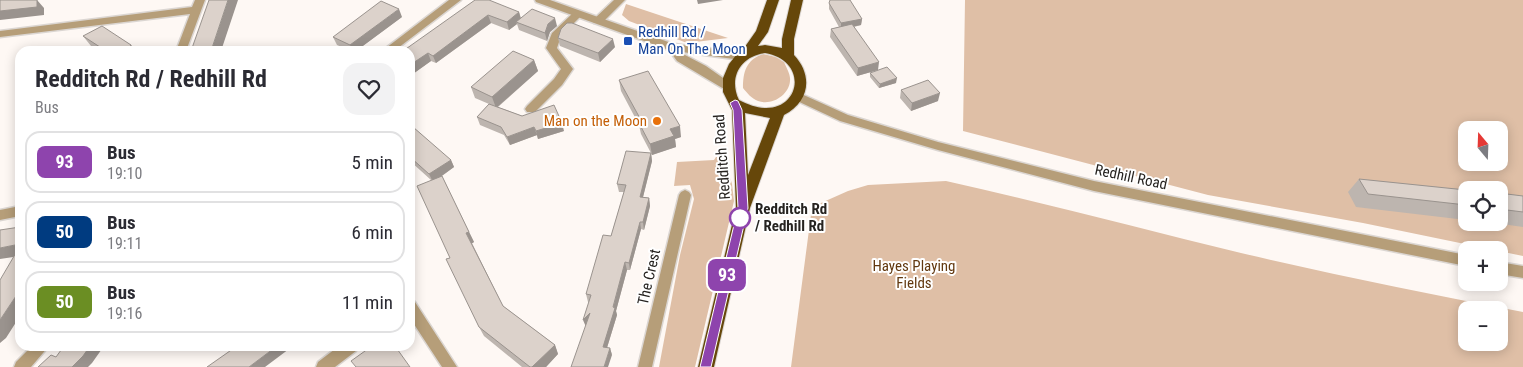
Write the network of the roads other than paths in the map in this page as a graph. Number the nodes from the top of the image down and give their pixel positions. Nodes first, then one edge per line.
1 (456, 0) edge
2 (540, 0) edge
3 (620, 0) edge
4 (773, 0) edge
5 (797, 0) edge
6 (198, 5) edge
7 (578, 14) junction
8 (598, 21) junction
9 (0, 34) edge
10 (183, 46) edge
11 (394, 46) edge
12 (673, 47) junction
13 (745, 53) junction
14 (788, 54) junction
15 (729, 88) junction
16 (797, 96) junction
17 (735, 103) junction
18 (531, 109) dead end
19 (778, 112) junction
20 (685, 195) dead end
21 (743, 208) junction
22 (15, 213) edge
23 (0, 215) edge
24 (1458, 259) edge
25 (1508, 270) edge
26 (1523, 272) edge
27 (415, 314) edge
28 (37, 351) edge
29 (344, 351) edge
30 (21, 367) edge
31 (323, 367) edge
32 (450, 367) edge
33 (644, 367) edge
34 (706, 367) edge

1 - 11 street
2 - 7 street
3 - 8 street
4 - 13 highway
5 - 14 highway
6 - 9 street
6 - 10 street
7 - 8 street
7 - 18 street
8 - 12 street
12 - 13 street
12 - 15 street
13 - 14 highway
13 - 15 highway
14 - 16 highway
15 - 17 highway
16 - 19 highway
16 - 24 street, Redhill Road
17 - 19 highway
17 - 21 highway, Redditch Road
19 - 21 highway, Redditch Road
20 - 33 street, The Crest
21 - 34 highway, Redditch Road
22 - 23 street
25 - 26 street
27 - 32 street
28 - 30 street
29 - 31 street

